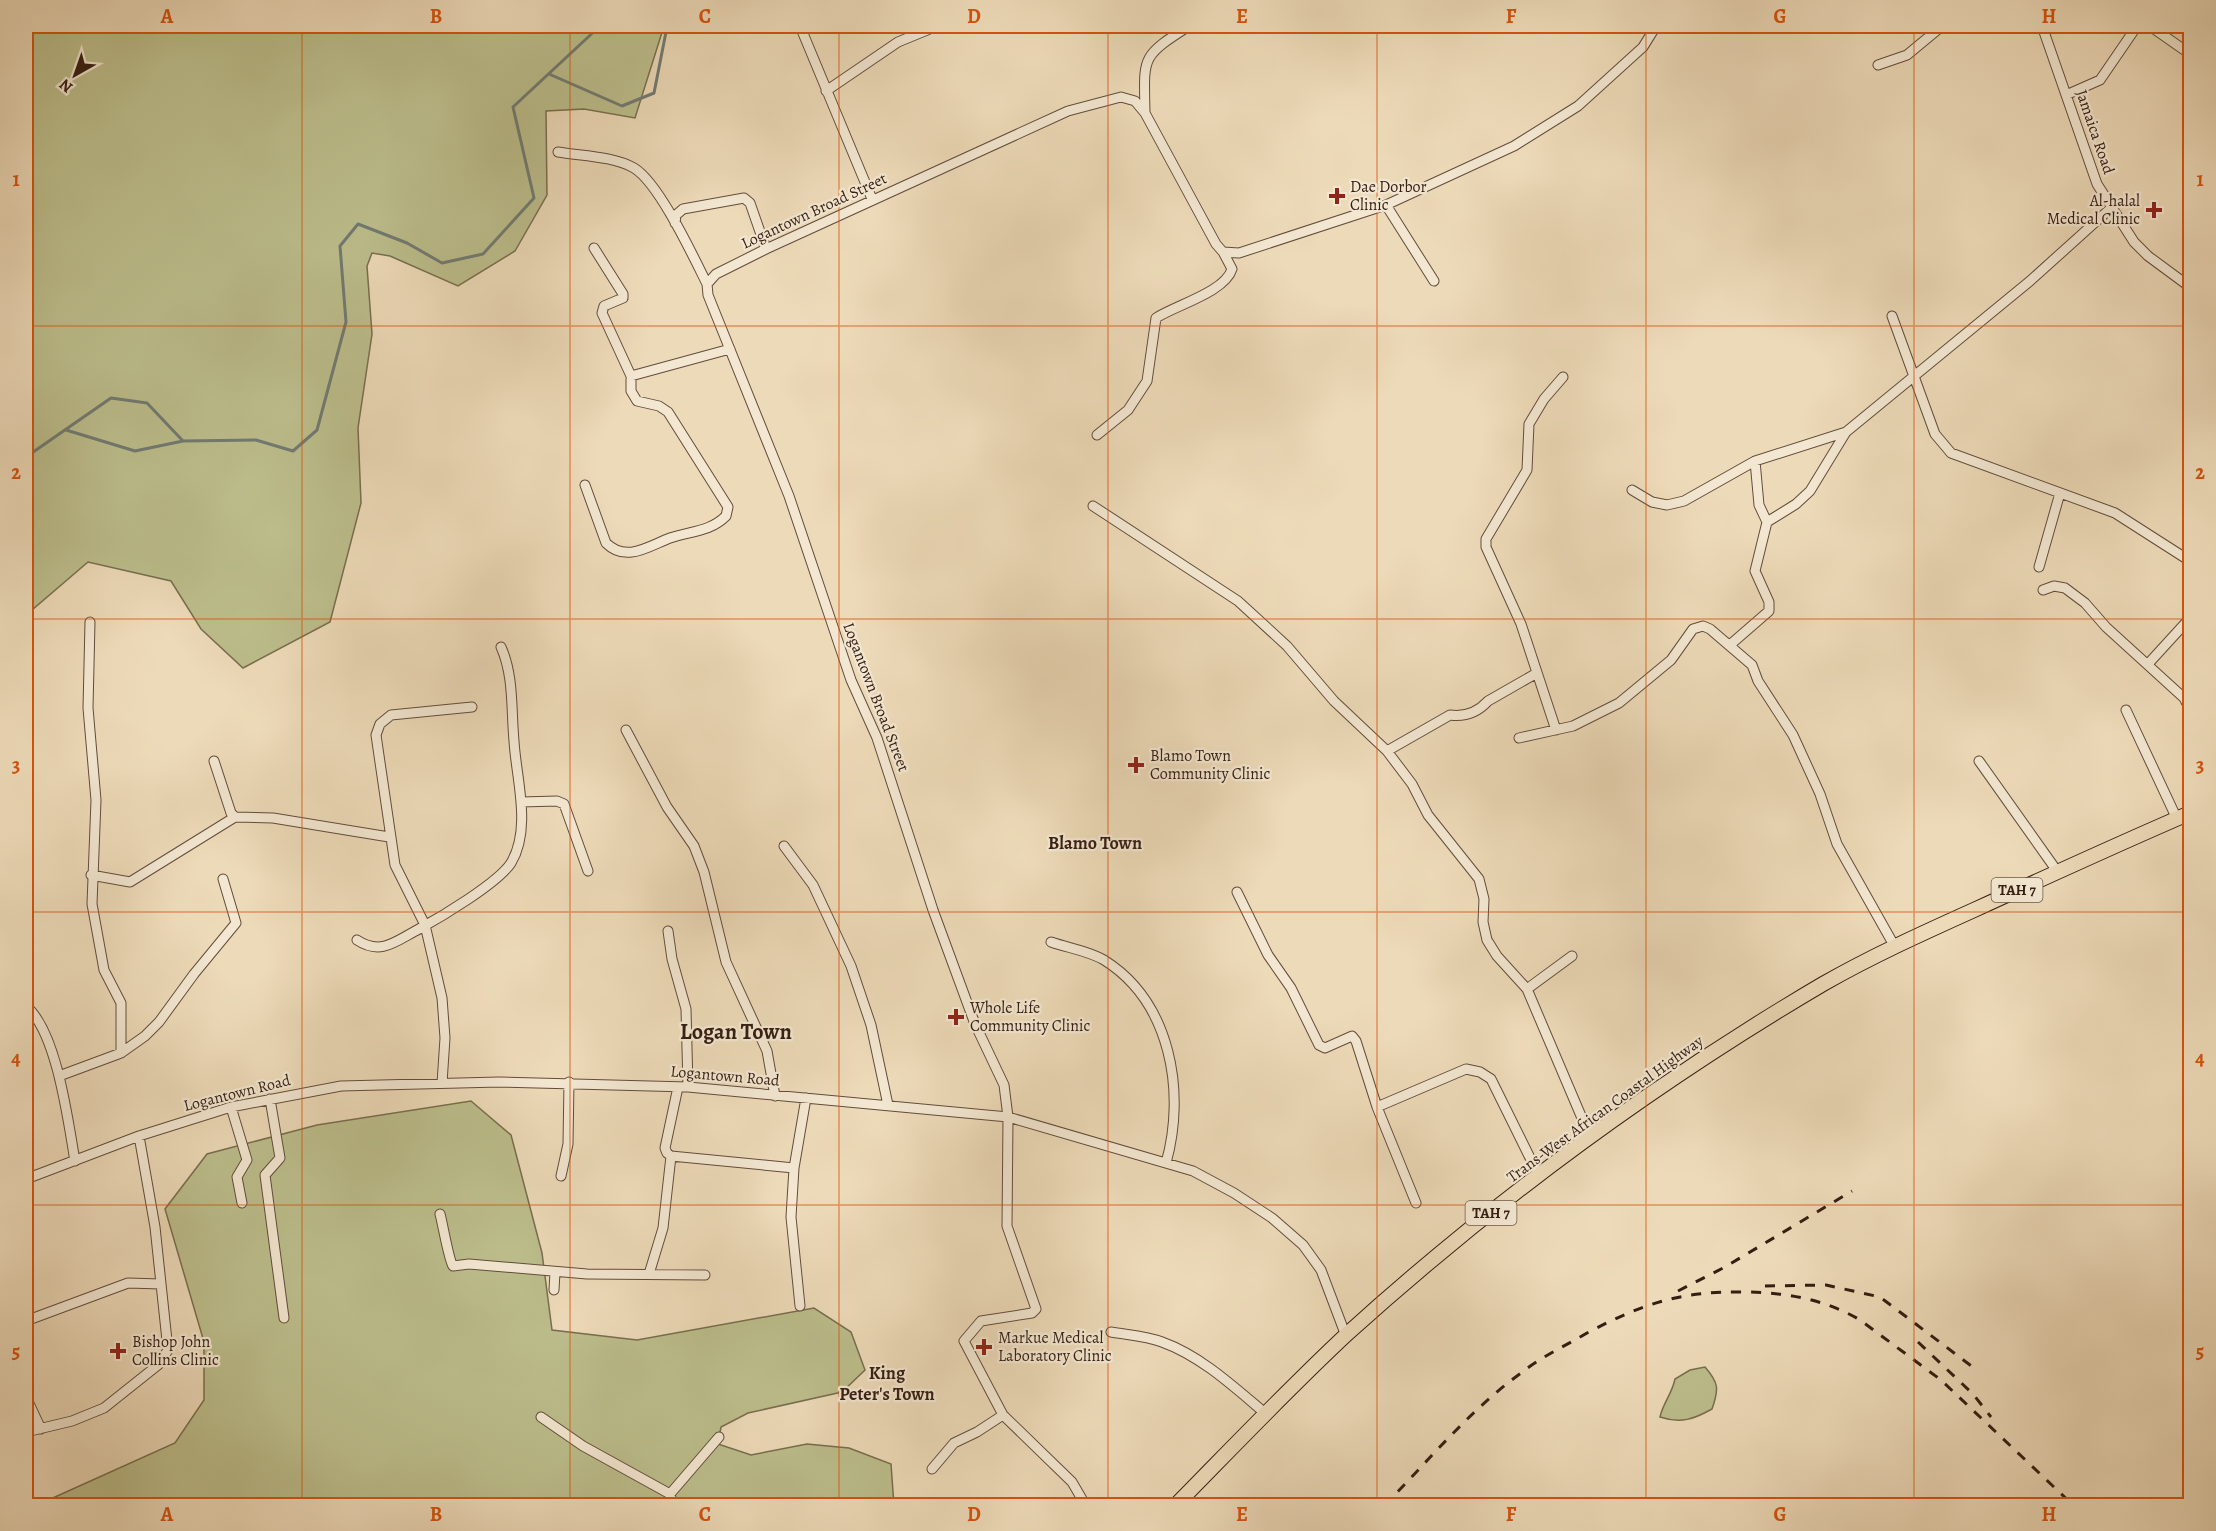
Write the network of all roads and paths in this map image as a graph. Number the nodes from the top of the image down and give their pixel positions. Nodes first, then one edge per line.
1 (800, 26) edge
2 (937, 26) edge
3 (1190, 26) edge
4 (1656, 26) edge
5 (1942, 26) edge
6 (2042, 26) edge
7 (2137, 26) edge
8 (2150, 26) edge
9 (2190, 54) edge
10 (1878, 65) dead end
11 (826, 91) junction
12 (2066, 95) junction
13 (1145, 113) junction
14 (558, 152) dead end
15 (872, 199) junction
16 (1386, 205) junction
17 (2111, 208) junction
18 (675, 223) junction
19 (594, 248) dead end
20 (766, 249) junction
21 (1223, 252) junction
22 (1434, 281) dead end
23 (707, 284) junction
24 (2190, 287) edge
25 (1892, 316) dead end
26 (730, 349) junction
27 (1914, 375) junction
28 (631, 376) junction
29 (1563, 377) dead end
30 (1846, 432) junction
31 (1097, 435) dead end
32 (1755, 461) junction
33 (585, 485) dead end
34 (1632, 490) dead end
35 (2060, 493) junction
36 (1093, 506) dead end
37 (1767, 522) junction
38 (2190, 561) edge
39 (2039, 567) dead end
40 (2043, 590) dead end
41 (2190, 618) edge
42 (90, 622) dead end
43 (1731, 644) junction
44 (501, 647) dead end
45 (2148, 664) junction
46 (1537, 674) junction
47 (472, 707) dead end
48 (2190, 709) edge
49 (2126, 710) dead end
50 (626, 730) dead end
51 (1556, 730) junction
52 (1519, 738) dead end
53 (1387, 751) junction
54 (1979, 760) dead end
55 (214, 761) dead end
56 (521, 802) junction
57 (2190, 813) edge
58 (235, 817) junction
59 (2177, 819) junction
60 (389, 837) junction
61 (784, 846) dead end
62 (588, 871) dead end
63 (2057, 871) junction
64 (92, 875) junction
65 (223, 879) dead end
66 (1237, 892) dead end
67 (425, 926) junction
68 (668, 931) dead end
69 (357, 940) dead end
70 (1051, 942) dead end
71 (1894, 947) junction
72 (1572, 956) dead end
73 (1527, 989) junction
74 (26, 1006) edge
75 (121, 1053) junction
76 (59, 1076) junction
77 (570, 1082) junction
78 (442, 1083) junction
79 (683, 1087) junction
80 (775, 1096) junction
81 (806, 1098) junction
82 (270, 1099) junction
83 (888, 1105) junction
84 (231, 1107) junction
85 (1377, 1107) junction
86 (1008, 1117) junction
87 (139, 1136) junction
88 (1590, 1137) junction
89 (671, 1156) junction
90 (75, 1161) junction
91 (1166, 1163) junction
92 (794, 1167) junction
93 (1538, 1174) junction
94 (561, 1176) dead end
95 (26, 1179) edge
96 (242, 1203) dead end
97 (1416, 1203) dead end
98 (440, 1214) dead end
99 (555, 1272) junction
100 (649, 1274) junction
101 (705, 1275) dead end
102 (161, 1284) junction
103 (554, 1290) dead end
104 (800, 1305) dead end
105 (284, 1318) dead end
106 (31, 1319) dead end
107 (1111, 1332) dead end
108 (1346, 1336) junction
109 (26, 1397) edge
110 (1004, 1414) junction
111 (1266, 1414) junction
112 (541, 1417) dead end
113 (41, 1429) junction
114 (26, 1432) edge
115 (719, 1437) dead end
116 (932, 1469) dead end
117 (670, 1494) junction
118 (673, 1506) edge
119 (1086, 1506) edge
120 (1175, 1506) edge

1 - 11 street
2 - 11 street
3 - 13 street
4 - 16 street
5 - 10 street
6 - 12 street, Jamaica Road
7 - 12 street
8 - 9 street
11 - 15 street
12 - 17 street, Jamaica Road
13 - 15 street, Logantown Broad Street
13 - 21 street, Logantown Broad Street
14 - 18 street
15 - 20 street, Logantown Broad Street
16 - 21 street
16 - 22 street
17 - 24 street, Jamaica Road
17 - 27 street
18 - 20 street
18 - 23 street
19 - 28 street
20 - 23 street, Logantown Broad Street
21 - 31 street
23 - 26 street, Logantown Broad Street
25 - 27 street
26 - 28 street
26 - 86 street, Logantown Broad Street
27 - 30 street
27 - 35 street
28 - 33 street
29 - 46 street
30 - 32 street
30 - 37 street
32 - 34 street
32 - 37 street
35 - 38 street
35 - 39 street
36 - 53 street
37 - 43 street
40 - 45 street
41 - 45 street
42 - 64 street
43 - 51 street
43 - 71 street
44 - 56 street
45 - 48 street
46 - 51 street
46 - 53 street
47 - 60 street
49 - 59 street
50 - 80 street
51 - 52 street
53 - 73 street
54 - 63 street
55 - 58 street
56 - 62 street
56 - 67 street
57 - 59 highway, Trans-West African Coastal Highway / TAH 7
58 - 60 street
58 - 64 street
59 - 63 highway, Trans-West African Coastal Highway / TAH 7
60 - 67 street
61 - 83 street
63 - 71 highway, Trans-West African Coastal Highway / TAH 7
64 - 75 street
65 - 75 street
66 - 85 street
67 - 69 street
67 - 78 street
68 - 79 street
70 - 91 street
71 - 88 highway, Trans-West African Coastal Highway / TAH 7
72 - 73 street
73 - 88 street
74 - 76 street
75 - 76 street
76 - 90 street
77 - 78 street, Logantown Road
77 - 79 street, Logantown Road
77 - 94 street
78 - 82 street, Logantown Road
79 - 80 street, Logantown Road
79 - 89 street
80 - 81 street, Logantown Road
81 - 83 street, Logantown Road
81 - 92 street
82 - 84 street, Logantown Road
82 - 105 street
83 - 86 street, Logantown Road
84 - 87 street, Logantown Road
84 - 96 street
85 - 93 street
85 - 97 street
86 - 91 street, Logantown Road
86 - 110 street, Logantown Broad Street
87 - 90 street, Logantown Road
87 - 102 street
88 - 93 highway, Trans-West African Coastal Highway / TAH 7
89 - 92 street
89 - 100 street
90 - 95 street, Logantown Road
91 - 108 street, Logantown Road
92 - 104 street
93 - 108 highway, Trans-West African Coastal Highway / TAH 7
98 - 99 street
99 - 100 street
99 - 103 street
100 - 101 street
102 - 106 street
102 - 113 street
107 - 111 street
108 - 111 highway, Trans-West African Coastal Highway / TAH 7
109 - 113 street
110 - 116 street
110 - 119 street
111 - 120 highway, Trans-West African Coastal Highway / TAH 7
112 - 117 street
113 - 114 street
115 - 117 street
117 - 118 street

